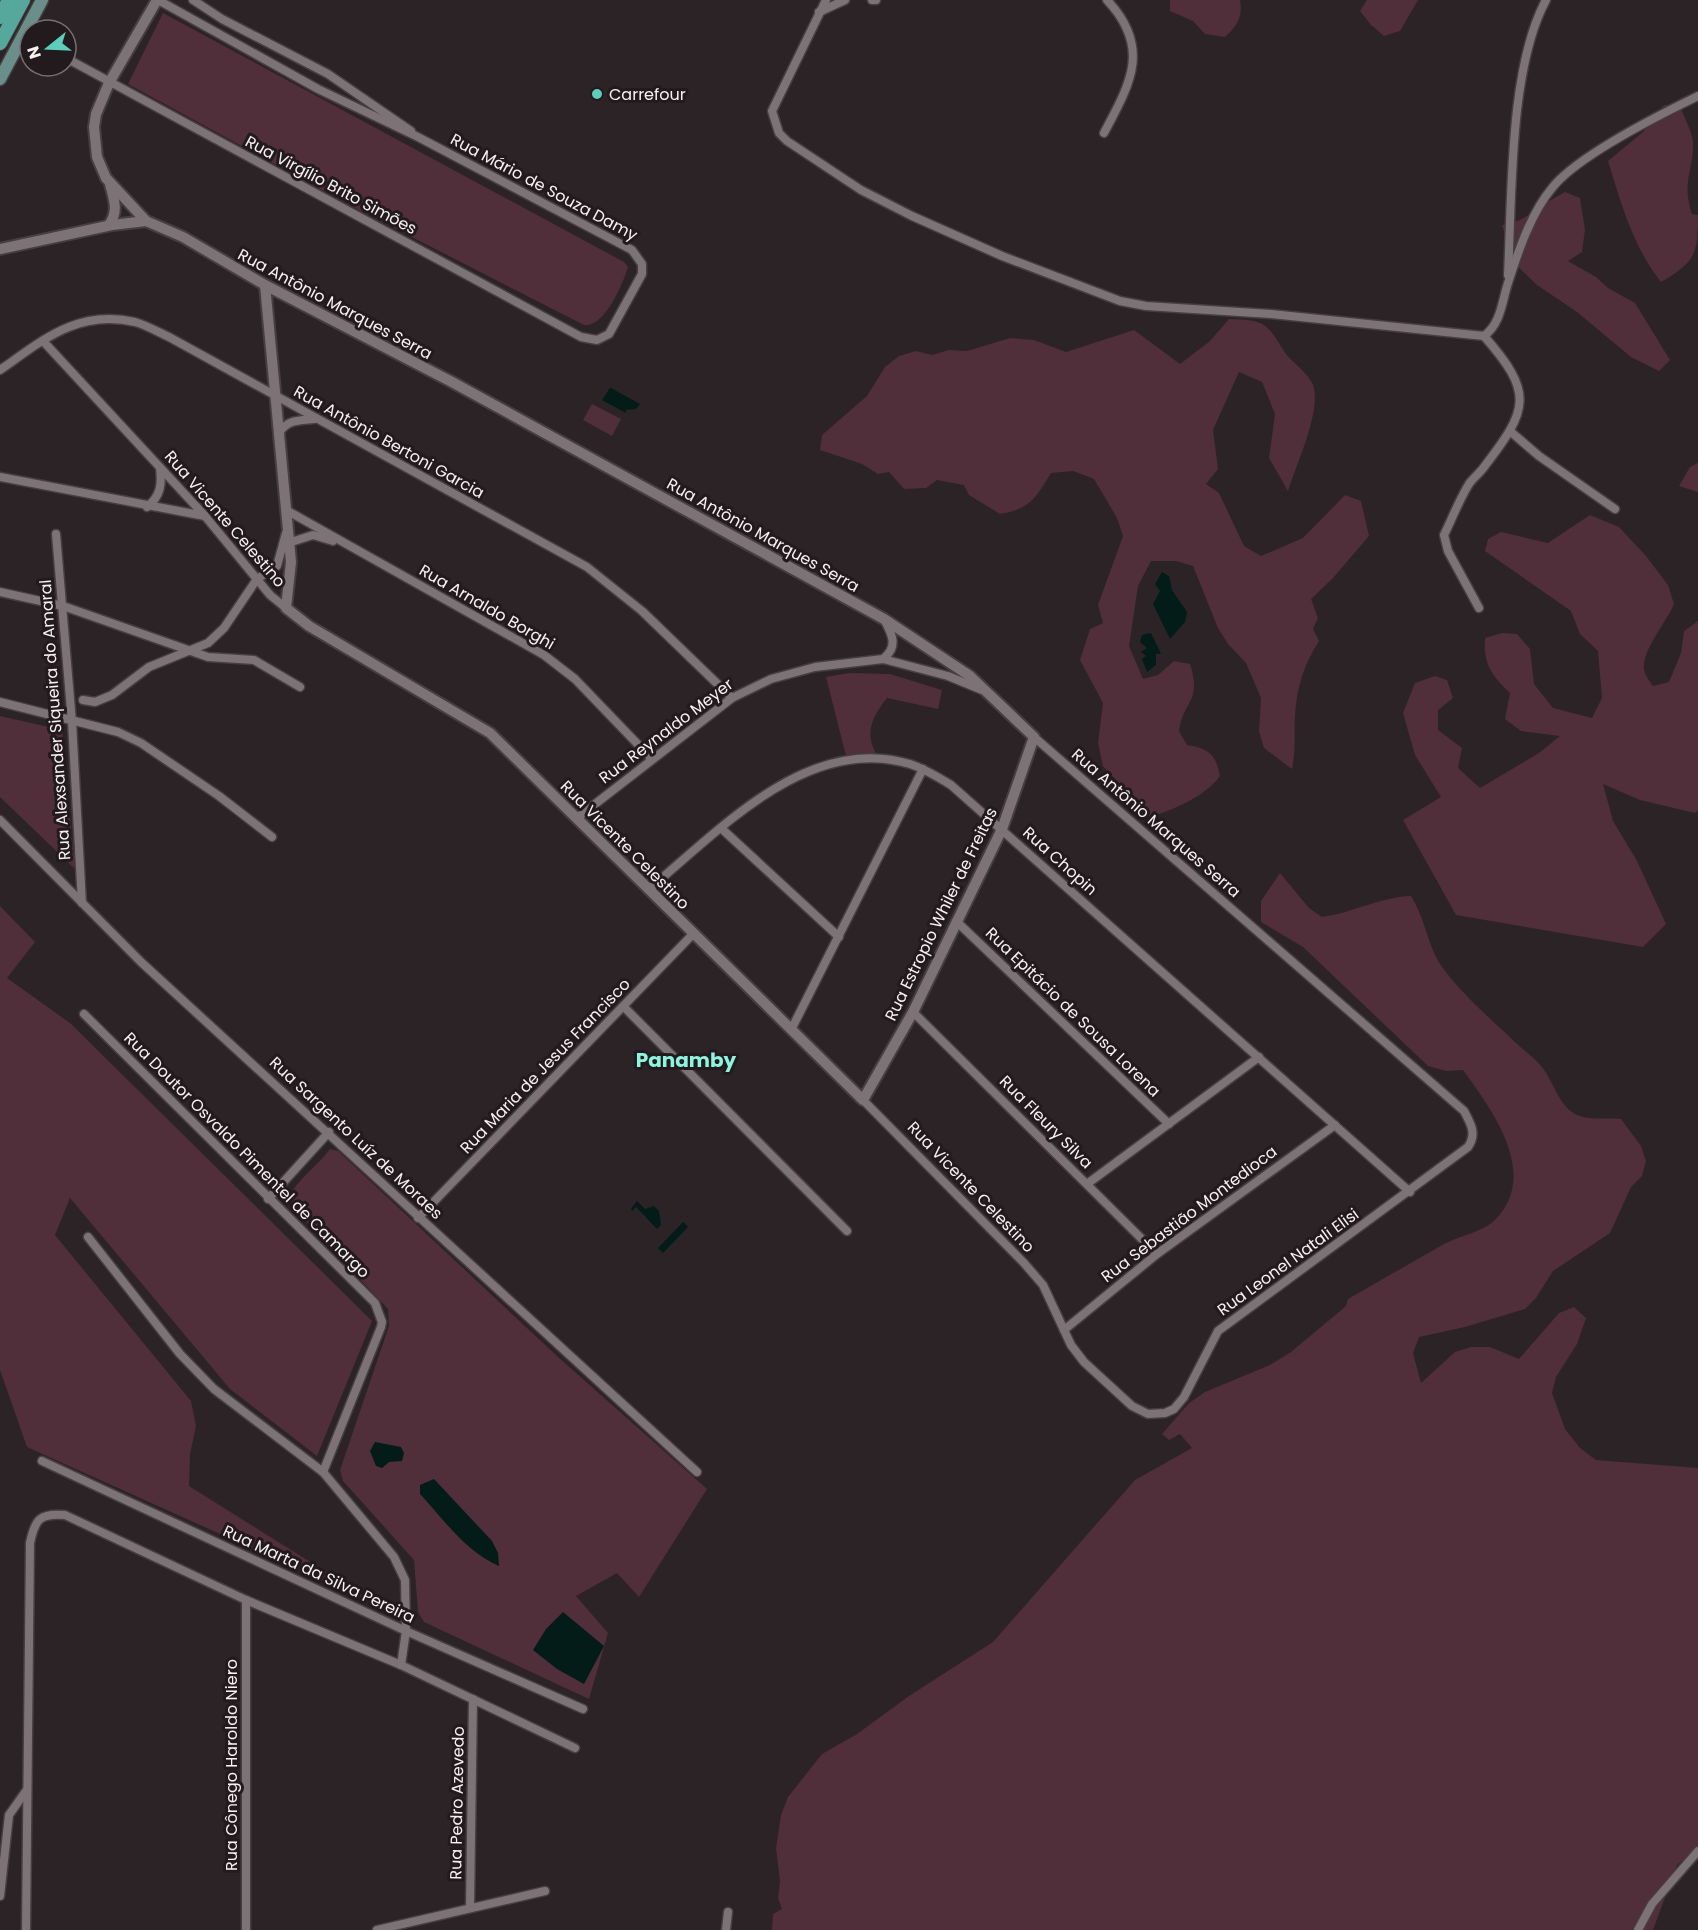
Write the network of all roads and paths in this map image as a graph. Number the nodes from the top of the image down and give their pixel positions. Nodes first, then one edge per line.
1 (9, 0) edge
2 (23, 0) edge
3 (42, 0) edge
4 (158, 0) edge
5 (193, 0) edge
6 (826, 0) edge
7 (845, 0) edge
8 (1107, 0) edge
9 (1546, 0) edge
10 (210, 10) junction
11 (819, 12) junction
12 (0, 17) edge
13 (34, 18) edge
14 (221, 34) junction
15 (0, 43) edge
16 (18, 50) edge
17 (78, 65) edge
18 (0, 78) edge
19 (110, 82) junction
20 (1698, 96) edge
21 (1104, 133) dead end
22 (418, 137) junction
23 (110, 184) junction
24 (146, 221) junction
25 (109, 225) junction
26 (0, 249) edge
27 (642, 273) joint
28 (1508, 282) junction
29 (265, 285) junction
30 (1484, 336) junction
31 (43, 340) junction
32 (0, 370) edge
33 (275, 396) junction
34 (316, 419) junction
35 (1511, 432) junction
36 (278, 434) junction
37 (160, 467) junction
38 (0, 477) edge
39 (147, 507) junction
40 (1616, 509) dead end
41 (286, 510) junction
42 (205, 516) junction
43 (56, 534) dead end
44 (287, 538) junction
45 (348, 546) junction
46 (257, 579) junction
47 (0, 592) edge
48 (63, 606) junction
49 (286, 608) junction
50 (1479, 608) dead end
51 (884, 619) junction
52 (188, 649) junction
53 (883, 660) junction
54 (300, 687) dead end
55 (987, 692) junction
56 (732, 698) junction
57 (83, 700) dead end
58 (0, 702) edge
59 (72, 722) junction
60 (1034, 737) junction
61 (651, 758) junction
62 (923, 769) junction
63 (577, 818) junction
64 (0, 820) edge
65 (722, 829) junction
66 (1002, 829) junction
67 (272, 837) dead end
68 (649, 889) junction
69 (82, 903) junction
70 (956, 921) junction
71 (693, 934) junction
72 (839, 937) junction
73 (624, 1007) junction
74 (913, 1012) junction
75 (84, 1014) dead end
76 (791, 1030) junction
77 (1259, 1057) junction
78 (863, 1100) junction
79 (1169, 1124) junction
80 (1335, 1125) junction
81 (329, 1132) junction
82 (1468, 1147) joint
83 (1087, 1184) junction
84 (1410, 1192) junction
85 (268, 1198) junction
86 (418, 1218) junction
87 (847, 1231) dead end
88 (88, 1237) dead end
89 (1157, 1254) junction
90 (1064, 1330) junction
91 (1148, 1414) joint
92 (43, 1462) dead end
93 (323, 1472) junction
94 (697, 1472) dead end
95 (246, 1600) junction
96 (406, 1631) junction
97 (401, 1665) junction
98 (473, 1699) junction
99 (582, 1709) dead end
100 (575, 1748) dead end
101 (26, 1791) junction
102 (1698, 1851) edge
103 (544, 1891) dead end
104 (0, 1896) edge
105 (470, 1907) junction
106 (728, 1912) dead end
107 (26, 1930) edge
108 (246, 1930) edge
109 (377, 1930) edge
110 (726, 1930) edge
111 (1638, 1930) edge

1 - 12 main road
2 - 15 main road
3 - 13 main road
4 - 14 street, Rua Mário de Souza Damy
4 - 19 street, Rua Antônio Marques Serra
5 - 10 street, Rua Mário de Souza Damy
6 - 11 street
7 - 11 street
8 - 21 street
9 - 28 street
10 - 14 street
10 - 22 street, Rua Mário de Souza Damy
11 - 30 street
14 - 22 street, Rua Mário de Souza Damy
16 - 18 main road
17 - 19 street, Rua Virgílio Brito Simões
19 - 23 street, Rua Antônio Marques Serra
19 - 27 street, Rua Virgílio Brito Simões
20 - 28 street
22 - 27 street, Rua Mário de Souza Damy
23 - 24 street, Rua Antônio Marques Serra
23 - 25 street
24 - 25 street
24 - 29 street, Rua Antônio Marques Serra
25 - 26 street
28 - 30 street
29 - 33 street
29 - 51 street, Rua Antônio Marques Serra
30 - 35 street
31 - 32 street, Rua Antônio Bertoni Garcia
31 - 33 street, Rua Antônio Bertoni Garcia
31 - 37 street, Rua Vicente Celestino
33 - 34 street, Rua Antônio Bertoni Garcia
33 - 36 street
34 - 36 street
34 - 56 street, Rua Antônio Bertoni Garcia
35 - 40 street
35 - 50 street
36 - 41 street
37 - 39 street
37 - 42 street, Rua Vicente Celestino
38 - 39 street
39 - 42 street
41 - 44 street
41 - 45 street, Rua Arnaldo Borghi
42 - 46 street, Rua Vicente Celestino
43 - 48 street, Rua Alexsander Siqueira do Amaral
44 - 45 street, Rua Arnaldo Borghi
44 - 46 street
44 - 49 street
45 - 61 street, Rua Arnaldo Borghi
46 - 49 street, Rua Vicente Celestino
46 - 52 street
47 - 48 street
48 - 52 street
48 - 59 street, Rua Alexsander Siqueira do Amaral
49 - 63 street, Rua Vicente Celestino
51 - 53 street
51 - 55 street, Rua Antônio Marques Serra
52 - 54 street
52 - 57 street
53 - 55 street, Rua Reynaldo Meyer
53 - 56 street, Rua Reynaldo Meyer
55 - 60 street, Rua Antônio Marques Serra
56 - 61 street, Rua Reynaldo Meyer
58 - 59 street
59 - 67 street
59 - 69 street, Rua Alexsander Siqueira do Amaral
60 - 66 street, Rua Estropio Whiler de Freitas
60 - 82 street, Rua Antônio Marques Serra
61 - 63 street, Rua Reynaldo Meyer
62 - 65 street, Rua Chopin
62 - 66 street, Rua Chopin
62 - 72 street
63 - 68 street, Rua Vicente Celestino
64 - 69 street, Rua Sargento Luíz de Moraes
65 - 68 street, Rua Chopin
65 - 72 street
66 - 70 street, Rua Estropio Whiler de Freitas
66 - 77 street, Rua Chopin
68 - 71 street, Rua Vicente Celestino
69 - 81 street, Rua Sargento Luíz de Moraes
70 - 74 street, Rua Estropio Whiler de Freitas
70 - 79 street, Rua Epitácio de Sousa Lorena
71 - 73 street, Rua Maria de Jesus Francisco
71 - 76 street, Rua Vicente Celestino
72 - 76 street
73 - 86 street, Rua Maria de Jesus Francisco
73 - 87 street
74 - 78 street, Rua Estropio Whiler de Freitas
74 - 83 street, Rua Fleury Silva
75 - 85 street, Rua Doutor Osvaldo Pimentel de Camargo
76 - 78 street, Rua Vicente Celestino
77 - 79 street
77 - 80 street, Rua Chopin
78 - 90 street, Rua Vicente Celestino
79 - 83 street
80 - 84 street, Rua Chopin
80 - 89 street, Rua Sebastião Montedioca
81 - 85 street
81 - 86 street, Rua Sargento Luíz de Moraes
82 - 84 street, Rua Leonel Natali Elisi
83 - 89 street, Rua Fleury Silva
84 - 91 street, Rua Leonel Natali Elisi
85 - 93 street, Rua Doutor Osvaldo Pimentel de Camargo
86 - 94 street, Rua Sargento Luíz de Moraes
88 - 93 street
89 - 90 street, Rua Sebastião Montedioca
90 - 91 street, Rua Vicente Celestino
92 - 96 street, Rua Marta da Silva Pereira
93 - 96 street
95 - 97 street
95 - 101 street
95 - 108 street, Rua Cônego Haroldo Niero
96 - 97 street
96 - 99 street, Rua Marta da Silva Pereira
97 - 98 street
98 - 100 street
98 - 105 street, Rua Pedro Azevedo
101 - 104 street
101 - 107 street
102 - 111 street
103 - 105 street
105 - 109 street
106 - 110 street

